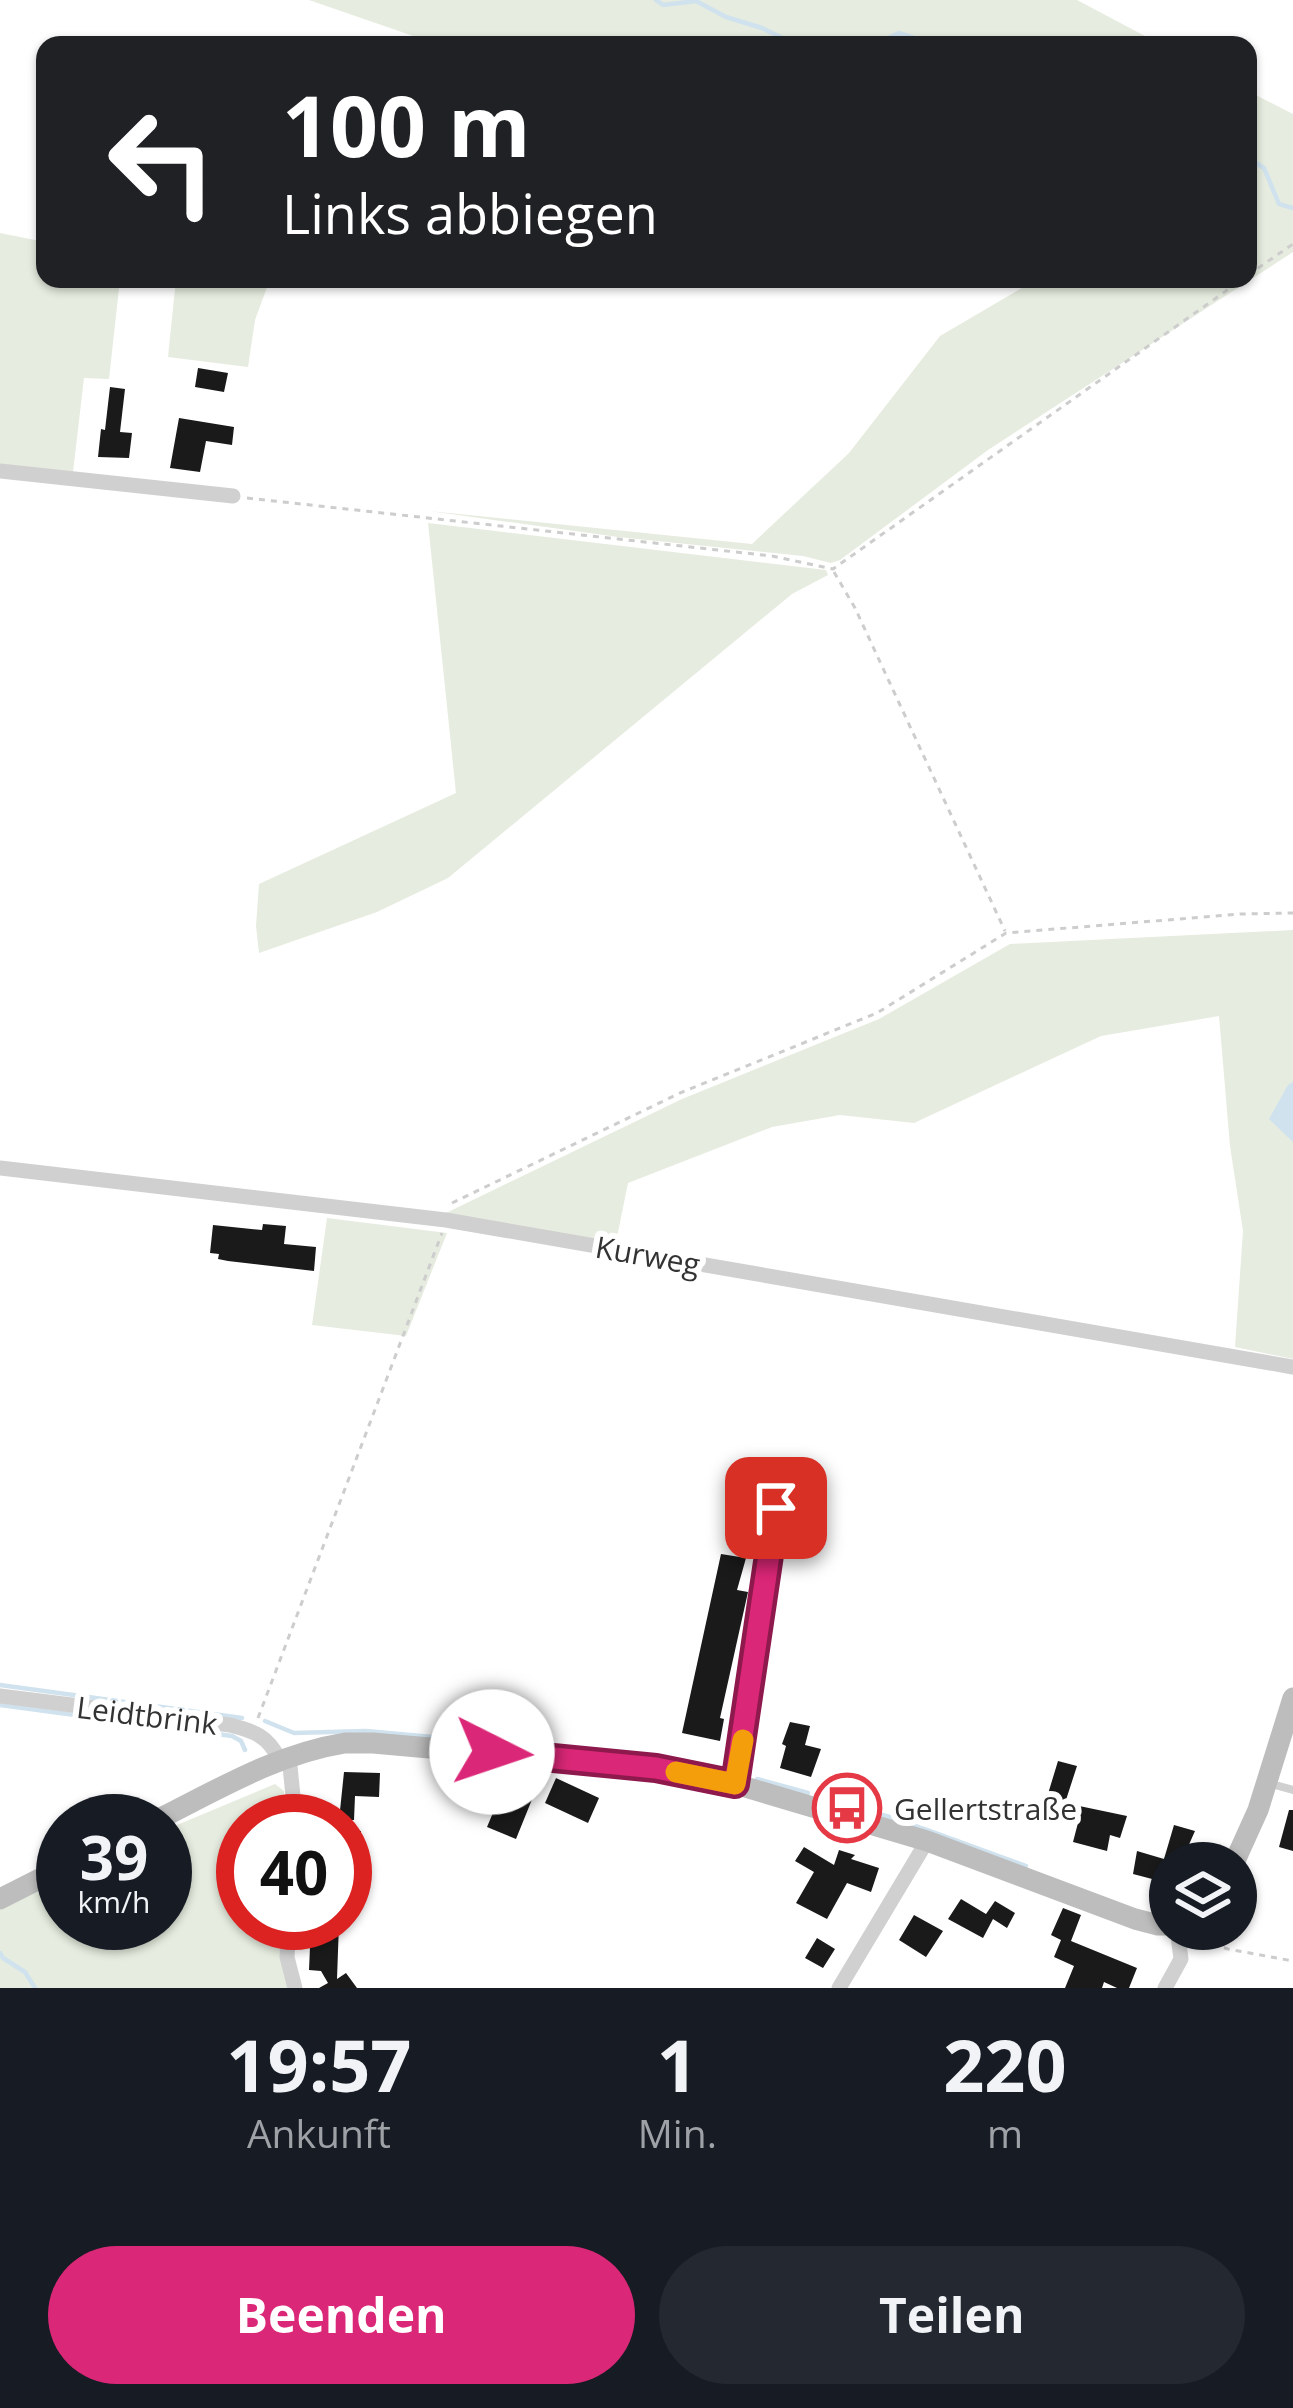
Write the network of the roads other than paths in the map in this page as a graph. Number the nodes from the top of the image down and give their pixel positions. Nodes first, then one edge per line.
1 (0, 471) edge
2 (233, 496) road end
3 (0, 1168) edge
4 (1293, 1367) edge
5 (776, 1508) dead end
6 (0, 1696) edge
7 (1293, 1698) edge
8 (284, 1758) junction
9 (1266, 1783) junction
10 (735, 1784) junction
11 (1293, 1790) edge
12 (293, 1794) edge
13 (192, 1803) edge
14 (927, 1841) junction
15 (1242, 1842) edge
16 (36, 1881) edge
17 (0, 1899) edge
18 (1149, 1923) edge
19 (287, 1950) edge
20 (1179, 1950) edge
21 (296, 1988) edge
22 (839, 1988) edge
23 (1166, 1988) edge

1 - 2 street
3 - 4 street, Kurweg
5 - 10 lane
6 - 8 street, Leidtbrink
7 - 9 street
8 - 10 street
8 - 12 street
8 - 13 street
9 - 11 lane
9 - 15 street
10 - 14 street
14 - 18 street
14 - 22 street
16 - 17 street
19 - 21 street
20 - 23 street

